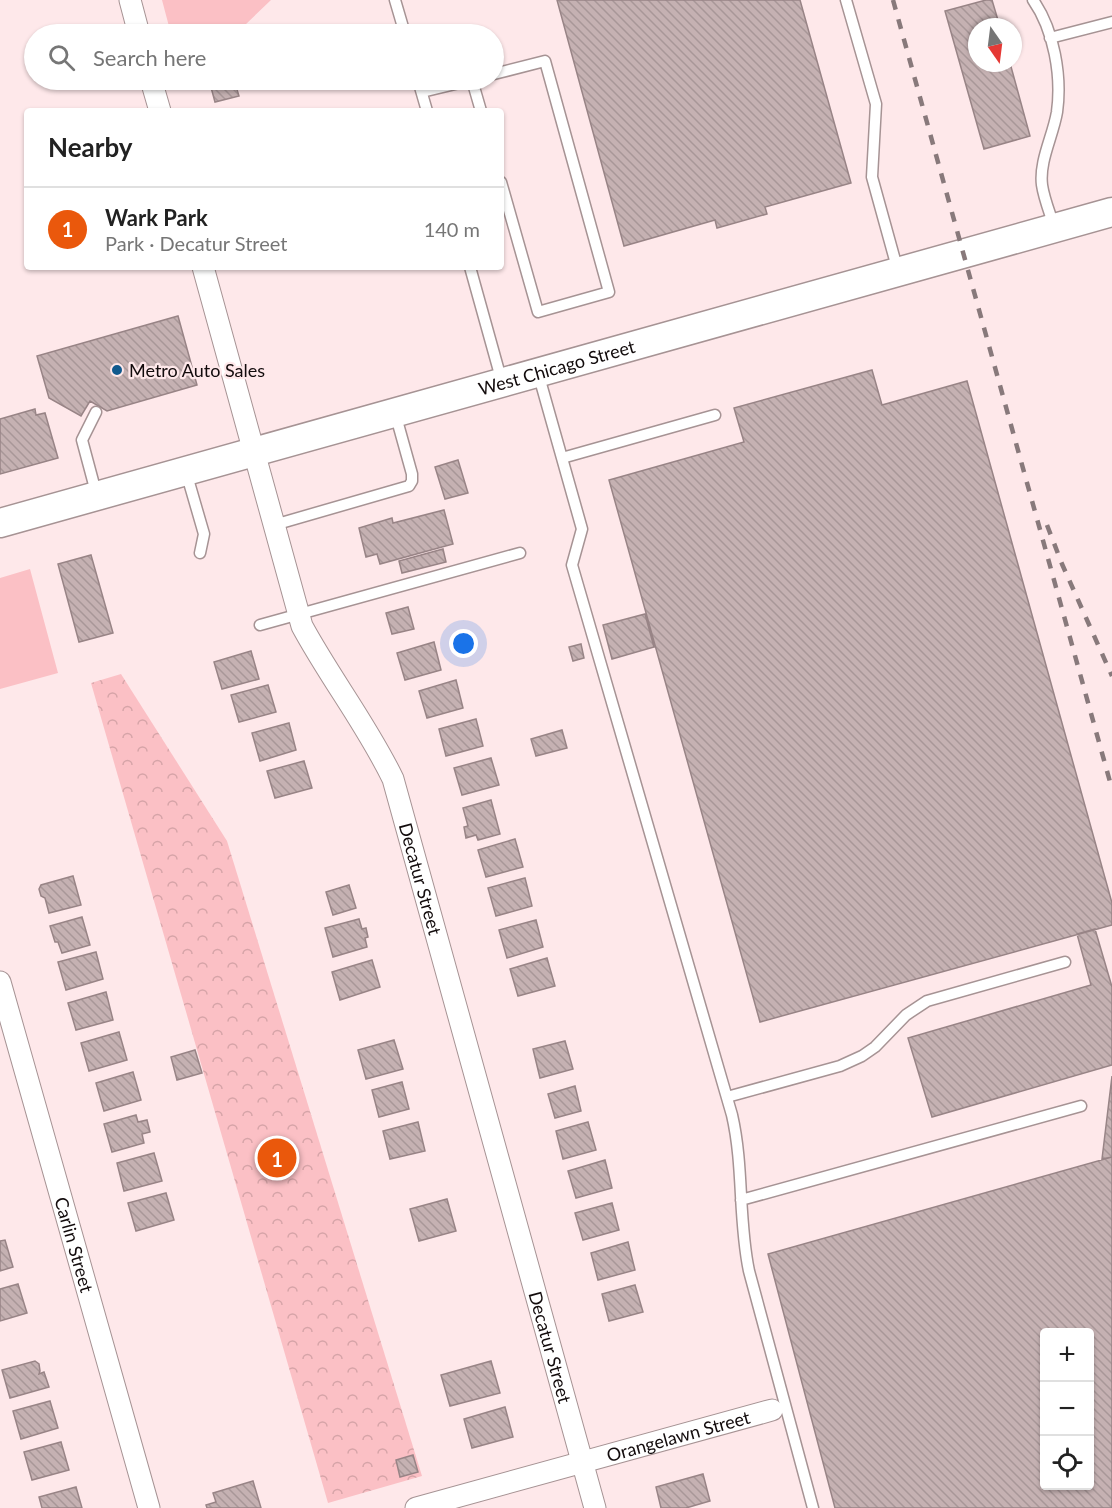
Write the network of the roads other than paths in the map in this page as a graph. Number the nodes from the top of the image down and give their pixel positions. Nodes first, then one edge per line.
1 (130, 0) edge
2 (395, 0) edge
3 (846, 0) edge
4 (1034, 0) edge
5 (1112, 22) edge
6 (136, 24) edge
7 (402, 24) edge
8 (1050, 38) junction
9 (504, 71) edge
10 (154, 90) edge
11 (430, 90) edge
12 (475, 90) edge
13 (422, 92) joint
14 (159, 108) edge
15 (426, 108) edge
16 (480, 108) edge
17 (504, 193) edge
18 (1112, 212) edge
19 (1054, 228) junction
20 (204, 270) edge
21 (471, 270) edge
22 (898, 272) junction
23 (538, 372) junction
24 (502, 383) junction
25 (96, 412) dead end
26 (395, 412) junction
27 (715, 415) dead end
28 (254, 452) junction
29 (562, 458) junction
30 (186, 471) junction
31 (97, 496) junction
32 (0, 523) edge
33 (274, 525) junction
34 (520, 553) dead end
35 (200, 554) dead end
36 (298, 614) junction
37 (260, 625) dead end
38 (1065, 962) dead end
39 (0, 982) edge
40 (727, 1097) junction
41 (1081, 1106) dead end
42 (741, 1200) junction
43 (772, 1410) dead end
44 (583, 1462) junction
45 (149, 1508) edge
46 (416, 1508) edge
47 (595, 1508) edge
48 (813, 1508) edge

1 - 6 street
2 - 7 lane
3 - 22 lane
4 - 8 lane
5 - 8 lane
8 - 19 lane
9 - 17 lane
10 - 14 street
11 - 13 lane
12 - 16 lane
13 - 15 lane
18 - 19 street, West Chicago Street
19 - 22 street, West Chicago Street
20 - 28 street, Decatur Street
21 - 24 lane
22 - 23 street, West Chicago Street
23 - 24 street, West Chicago Street
23 - 29 lane
24 - 26 street, West Chicago Street
25 - 31 lane
26 - 28 street, West Chicago Street
26 - 33 lane
27 - 29 lane
28 - 30 street, West Chicago Street
28 - 33 street, Decatur Street
29 - 40 lane
30 - 31 street, West Chicago Street
30 - 35 lane
31 - 32 street, West Chicago Street
33 - 36 street, Decatur Street
34 - 36 lane
36 - 37 lane
36 - 44 street, Decatur Street
38 - 40 lane
39 - 45 street, Carlin Street
40 - 42 lane
41 - 42 lane
42 - 48 lane
43 - 44 street, Orangelawn Street
44 - 46 street, Orangelawn Street
44 - 47 street, Decatur Street

